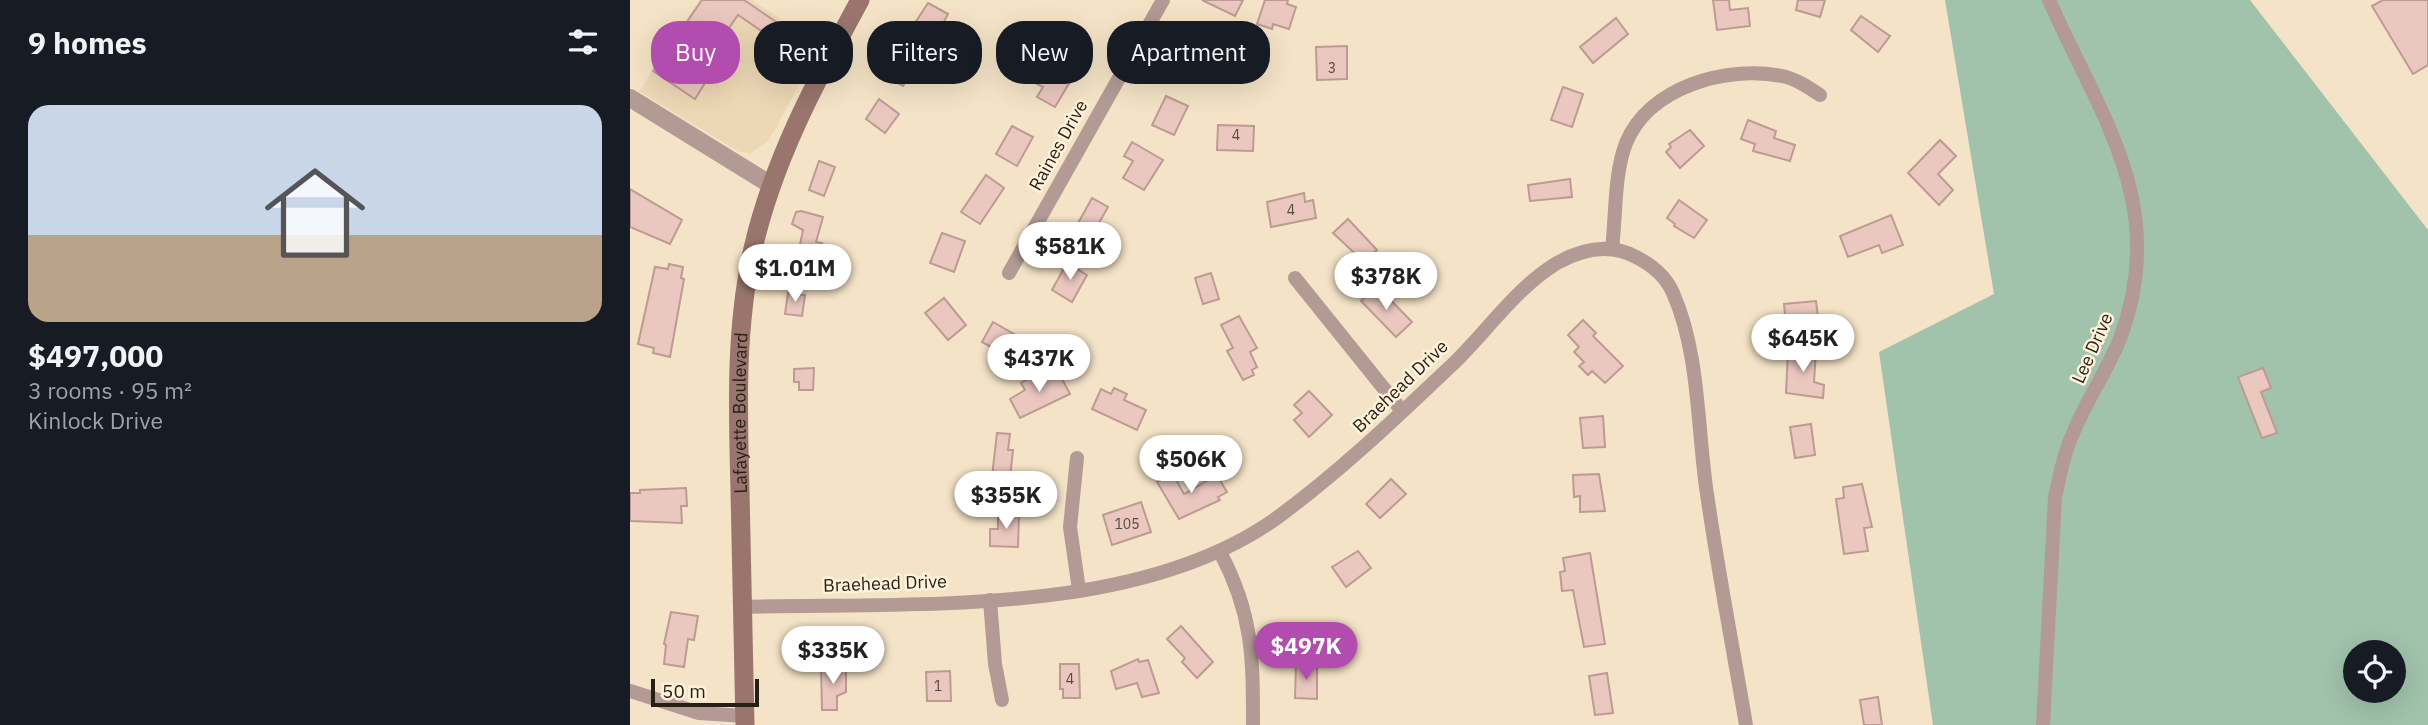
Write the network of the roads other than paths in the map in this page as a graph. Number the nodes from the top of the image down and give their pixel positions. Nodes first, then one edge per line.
1 (860, 0) edge
2 (1163, 0) edge
3 (2049, 0) edge
4 (1151, 21) edge
5 (1116, 84) edge
6 (1820, 95) dead end
7 (630, 98) edge
8 (771, 185) junction
9 (1612, 249) junction
10 (1009, 273) dead end
11 (1294, 278) dead end
12 (1402, 411) junction
13 (1077, 458) dead end
14 (1220, 552) junction
15 (1079, 590) junction
16 (989, 600) junction
17 (742, 607) junction
18 (630, 691) edge
19 (1002, 700) dead end
20 (745, 721) edge
21 (1253, 725) edge
22 (1746, 725) edge
23 (2043, 725) edge

1 - 8 main road, Lafayette Boulevard
2 - 4 street, Raines Drive
3 - 23 street, Lee Drive
5 - 10 street, Raines Drive
6 - 9 street
7 - 8 street
8 - 17 main road, Lafayette Boulevard
9 - 12 street, Braehead Drive
9 - 22 street, Braehead Drive
11 - 12 street
12 - 14 street, Braehead Drive
13 - 15 street
14 - 15 street, Braehead Drive
14 - 21 street
15 - 16 street, Braehead Drive
16 - 17 street, Braehead Drive
16 - 19 street
17 - 20 main road, Lafayette Boulevard
18 - 20 street

